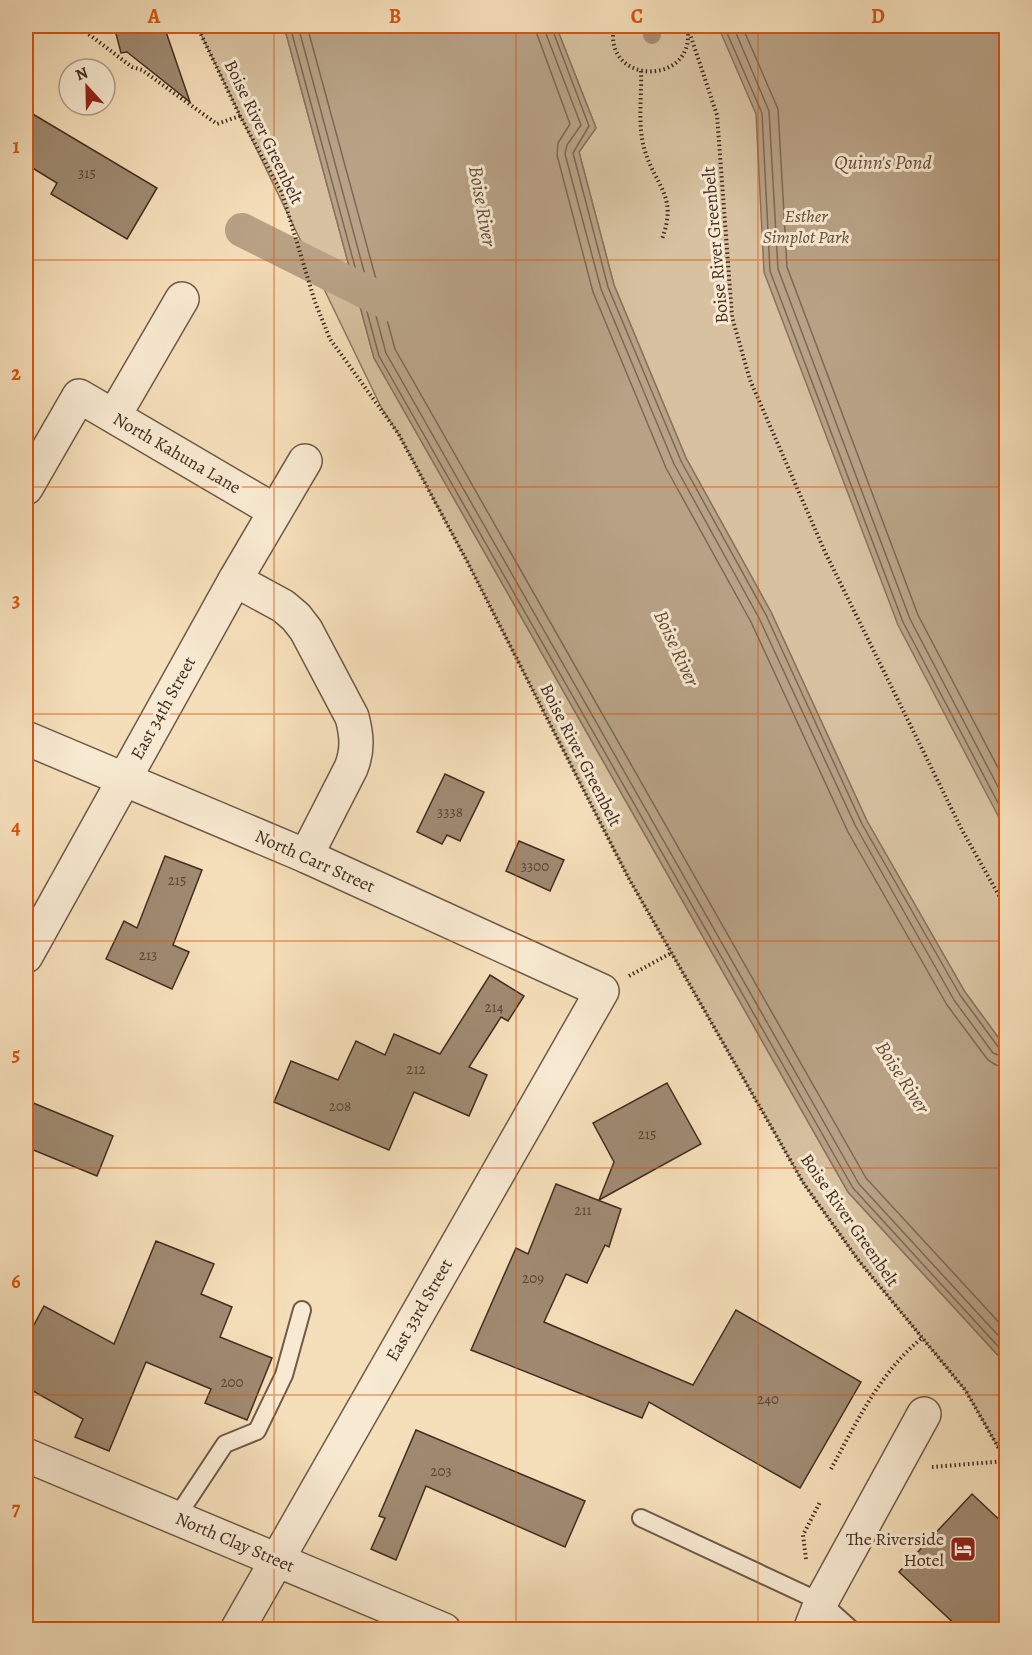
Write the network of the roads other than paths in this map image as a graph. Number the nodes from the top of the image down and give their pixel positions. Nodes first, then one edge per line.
1 (182, 299) dead end
2 (114, 416) junction
3 (305, 462) dead end
4 (26, 488) edge
5 (275, 511) junction
6 (235, 580) junction
7 (26, 738) edge
8 (122, 781) junction
9 (306, 856) junction
10 (26, 956) edge
11 (602, 991) joint
12 (302, 1310) dead end
13 (924, 1414) dead end
14 (26, 1455) edge
15 (176, 1518) junction
16 (641, 1518) dead end
17 (276, 1560) junction
18 (816, 1616) edge
19 (237, 1629) edge
20 (444, 1629) edge
21 (852, 1629) edge

1 - 2 street
2 - 4 street, North Kahuna Lane
2 - 5 street, North Kahuna Lane
3 - 5 street, East 34th Street
5 - 6 street, East 34th Street
6 - 8 street, East 34th Street
6 - 9 street
7 - 8 street, North Carr Street
8 - 9 street, North Carr Street
8 - 10 street, East 34th Street
9 - 11 street, North Carr Street
11 - 17 street, East 33rd Street
12 - 15 lane
13 - 18 street
14 - 15 street, North Clay Street
15 - 17 street, North Clay Street
16 - 18 lane
17 - 19 street, East 33rd Street
17 - 20 street, North Clay Street
18 - 21 lane

